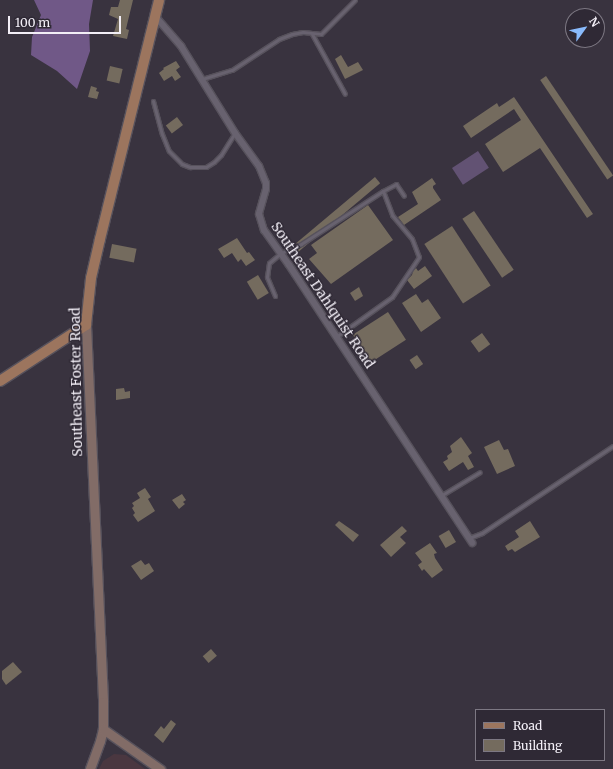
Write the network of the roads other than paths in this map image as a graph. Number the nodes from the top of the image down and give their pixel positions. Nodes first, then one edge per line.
1 (159, 0) edge
2 (355, 0) edge
3 (155, 16) junction
4 (312, 34) junction
5 (202, 79) junction
6 (345, 94) dead end
7 (154, 101) dead end
8 (235, 133) junction
9 (383, 191) junction
10 (404, 196) dead end
11 (281, 253) junction
12 (275, 296) dead end
13 (86, 325) junction
14 (336, 337) junction
15 (0, 381) edge
16 (613, 446) edge
17 (480, 472) dead end
18 (440, 496) junction
19 (470, 541) joint
20 (102, 729) junction
21 (90, 769) edge
22 (160, 769) edge

1 - 3 main road, Southeast Foster Road
2 - 4 lane
3 - 5 street, Southeast Dahlquist Road
3 - 13 main road, Southeast Foster Road
4 - 5 lane
4 - 6 lane
5 - 8 street, Southeast Dahlquist Road
7 - 8 lane
8 - 11 street, Southeast Dahlquist Road
9 - 10 lane
9 - 11 lane
9 - 14 lane
11 - 12 lane
11 - 14 street, Southeast Dahlquist Road
13 - 15 main road
13 - 20 main road, Southeast Foster Road
14 - 18 street, Southeast Dahlquist Road
16 - 19 lane
17 - 18 lane
18 - 19 street, Southeast Dahlquist Road
20 - 21 main road, Southeast Foster Road
20 - 22 main road

